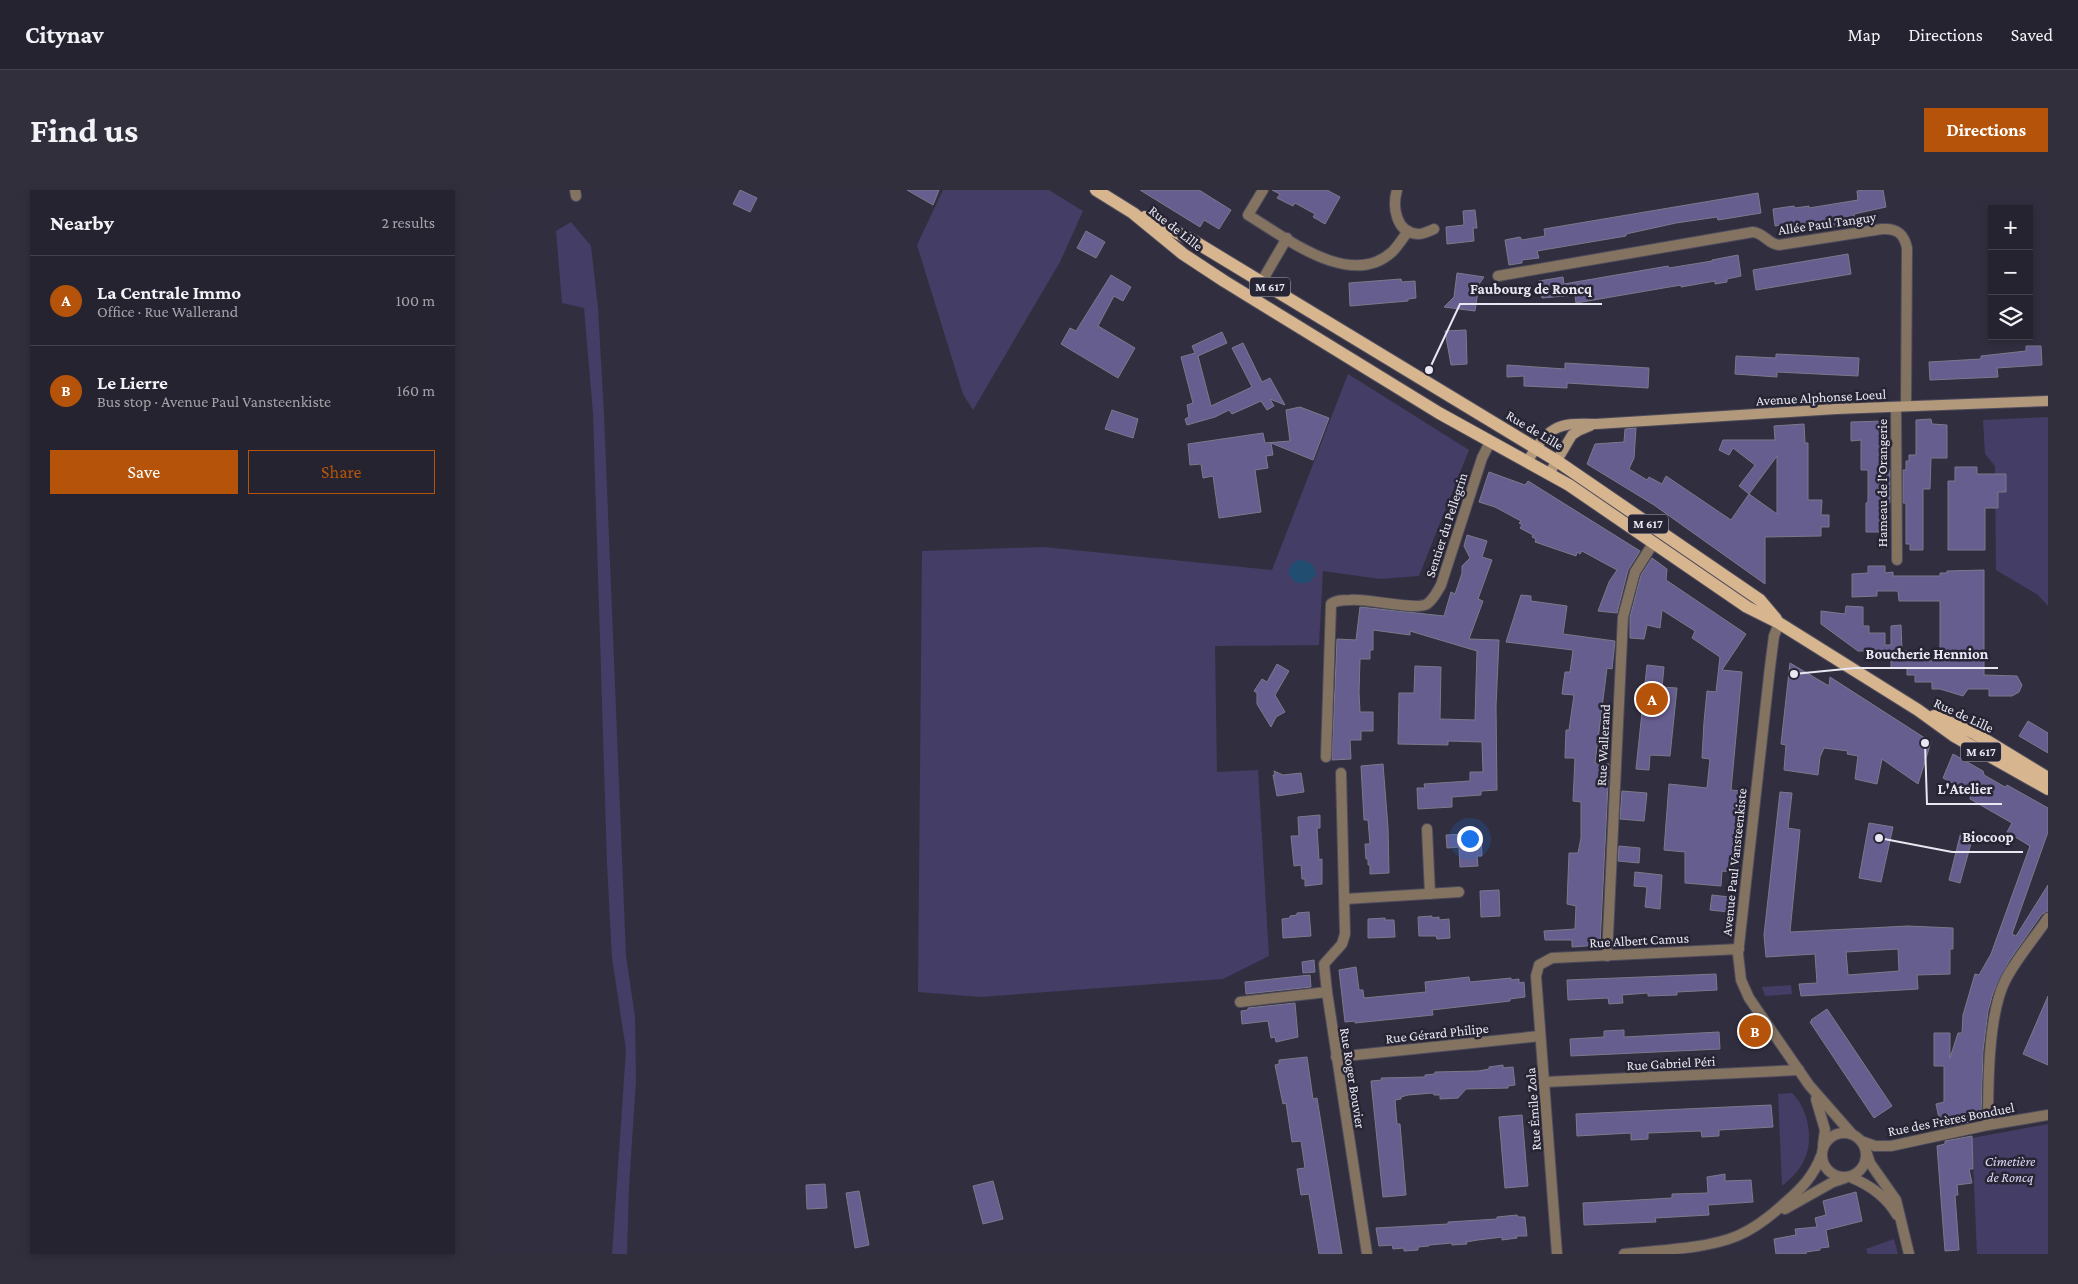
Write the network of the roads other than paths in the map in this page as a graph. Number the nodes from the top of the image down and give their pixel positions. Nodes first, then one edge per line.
1 (1096, 190) edge
2 (1263, 190) edge
3 (1397, 190) edge
4 (1133, 213) junction
5 (1434, 229) dead end
6 (1408, 230) junction
7 (1287, 238) junction
8 (1499, 276) dead end
9 (1261, 282) junction
10 (1252, 298) junction
11 (2048, 401) edge
12 (1895, 406) junction
13 (1907, 406) junction
14 (1595, 424) junction
15 (1490, 442) junction
16 (1535, 448) junction
17 (1557, 461) junction
18 (1527, 462) junction
19 (1549, 474) junction
20 (1654, 542) junction
21 (1897, 560) dead end
22 (1779, 623) junction
23 (1918, 710) junction
24 (1326, 757) dead end
25 (1341, 773) dead end
26 (2048, 778) edge
27 (2048, 789) edge
28 (1427, 829) dead end
29 (1459, 892) dead end
30 (1430, 894) junction
31 (1345, 899) junction
32 (2048, 918) edge
33 (1739, 949) junction
34 (1607, 956) junction
35 (1542, 963) joint
36 (1327, 992) junction
37 (1240, 1002) dead end
38 (1540, 1036) junction
39 (1336, 1058) junction
40 (1799, 1070) junction
41 (1545, 1082) junction
42 (1809, 1085) junction
43 (2048, 1115) edge
44 (1988, 1125) junction
45 (1852, 1134) junction
46 (1861, 1141) junction
47 (1823, 1145) junction
48 (1866, 1151) junction
49 (1821, 1156) junction
50 (1848, 1177) junction
51 (1769, 1217) junction
52 (1902, 1222) junction
53 (1367, 1254) edge
54 (1557, 1254) edge
55 (1624, 1254) edge
56 (1909, 1254) edge

1 - 4 main road, Rue de Lille / M 617
2 - 7 street
3 - 6 street
4 - 9 main road, Rue de Lille / M 617
4 - 10 main road, Rue de Lille / M 617
5 - 6 street
6 - 7 street
7 - 9 street
8 - 13 street, Allée Paul Tanguy
9 - 10 street
9 - 16 main road, Rue de Lille / M 617
10 - 15 main road, Rue de Lille / M 617
11 - 13 main road, Avenue Alphonse Loeul
12 - 13 main road, Avenue Alphonse Loeul
12 - 14 main road, Avenue Alphonse Loeul
12 - 21 street, Hameau de l'Orangerie
14 - 16 main road, Avenue Alphonse Loeul
14 - 17 main road, Avenue Alphonse Loeul
15 - 18 main road, Rue de Lille / M 617
15 - 24 street, Sentier du Pellegrin
16 - 17 main road, Rue de Lille / M 617
16 - 18 main road, Avenue Alphonse Loeul
17 - 19 main road, Avenue Alphonse Loeul
17 - 22 main road, Rue de Lille / M 617
18 - 19 main road, Rue de Lille / M 617
19 - 20 main road, Rue de Lille / M 617
20 - 22 main road, Rue de Lille / M 617
20 - 34 street, Rue Wallerand
22 - 23 main road, Rue de Lille / M 617
22 - 33 street, Avenue Paul Vansteenkiste
23 - 26 main road, Rue de Lille / M 617
23 - 27 main road, Rue de Lille / M 617
25 - 31 street, Rue Roger Bouvier
28 - 30 street
29 - 30 street
30 - 31 street
31 - 36 street, Rue Roger Bouvier
32 - 44 street
33 - 34 street, Rue Albert Camus
33 - 40 street, Avenue Paul Vansteenkiste
34 - 35 street, Rue Albert Camus
35 - 38 street, Rue Émile Zola
36 - 37 street
36 - 39 street, Rue Roger Bouvier
38 - 39 street, Rue Gérard Philipe
38 - 41 street, Rue Émile Zola
39 - 53 street, Rue Roger Bouvier
40 - 41 street, Rue Gabriel Péri
40 - 42 street, Avenue Paul Vansteenkiste
41 - 54 street, Rue Émile Zola
42 - 45 street, Avenue Paul Vansteenkiste
42 - 47 street, Avenue Paul Vansteenkiste
43 - 44 street, Rue des Frères Bonduel
44 - 46 street, Rue des Frères Bonduel
45 - 46 street
45 - 47 street
46 - 48 street
47 - 49 street
48 - 50 street
48 - 52 street
49 - 50 street
49 - 51 street
50 - 51 street
50 - 52 street
51 - 55 street
52 - 56 street

